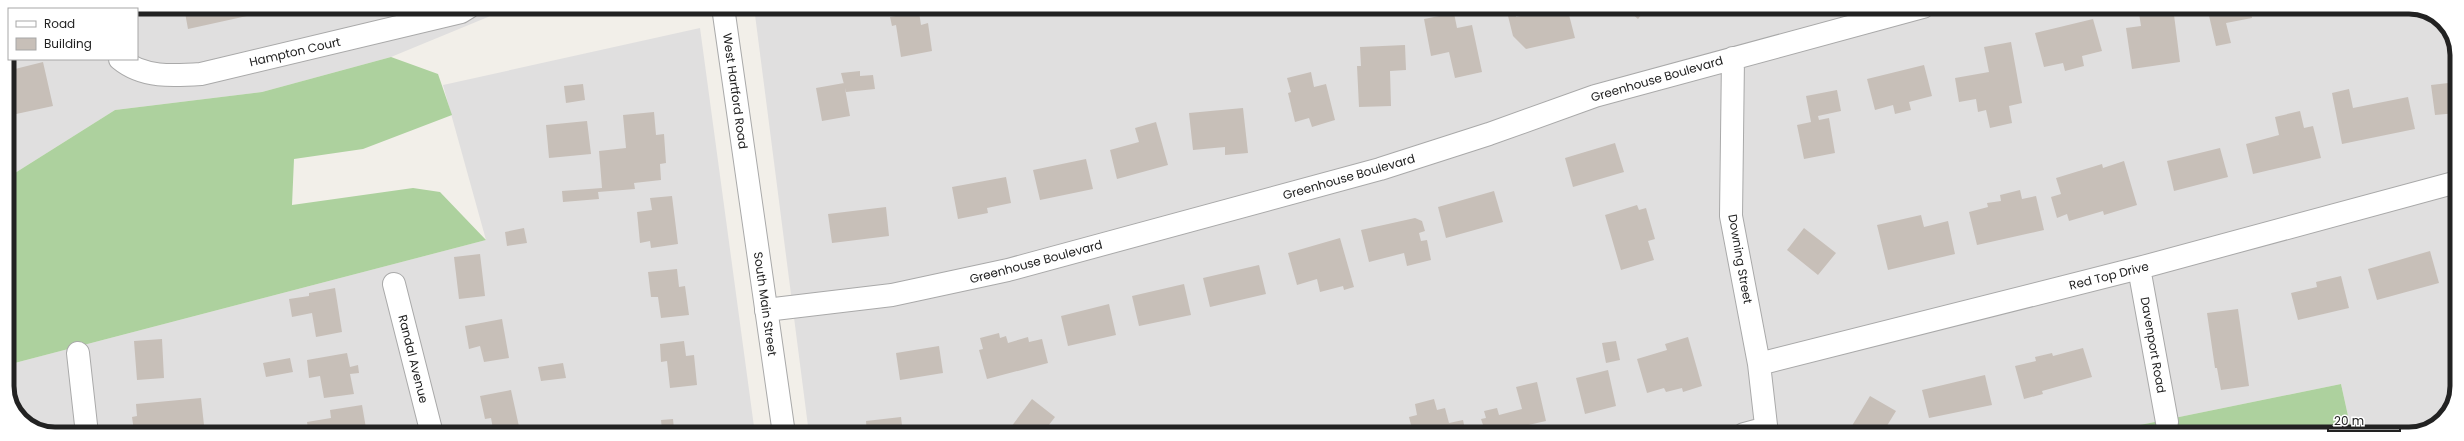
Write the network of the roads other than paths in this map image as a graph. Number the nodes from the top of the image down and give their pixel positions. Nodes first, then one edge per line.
1 (453, 14) edge
2 (724, 14) edge
3 (1897, 14) edge
4 (1733, 58) junction
5 (121, 60) edge
6 (747, 175) joint
7 (2450, 184) edge
8 (2139, 268) junction
9 (394, 284) dead end
10 (766, 310) junction
11 (78, 352) dead end
12 (1759, 364) junction
13 (2167, 422) dead end
14 (86, 427) edge
15 (430, 427) edge
16 (783, 427) edge
17 (1767, 427) edge

1 - 5 street, Hampton Court
2 - 6 street, West Hartford Road
3 - 4 street, Greenhouse Boulevard
4 - 10 street, Greenhouse Boulevard
4 - 12 street, Downing Street
6 - 10 street, South Main Street
7 - 8 street, Red Top Drive
8 - 12 street, Red Top Drive
8 - 13 street, Davenport Road
9 - 15 street, Randal Avenue
10 - 16 street, South Main Street
11 - 14 street
12 - 17 street, Downing Street

